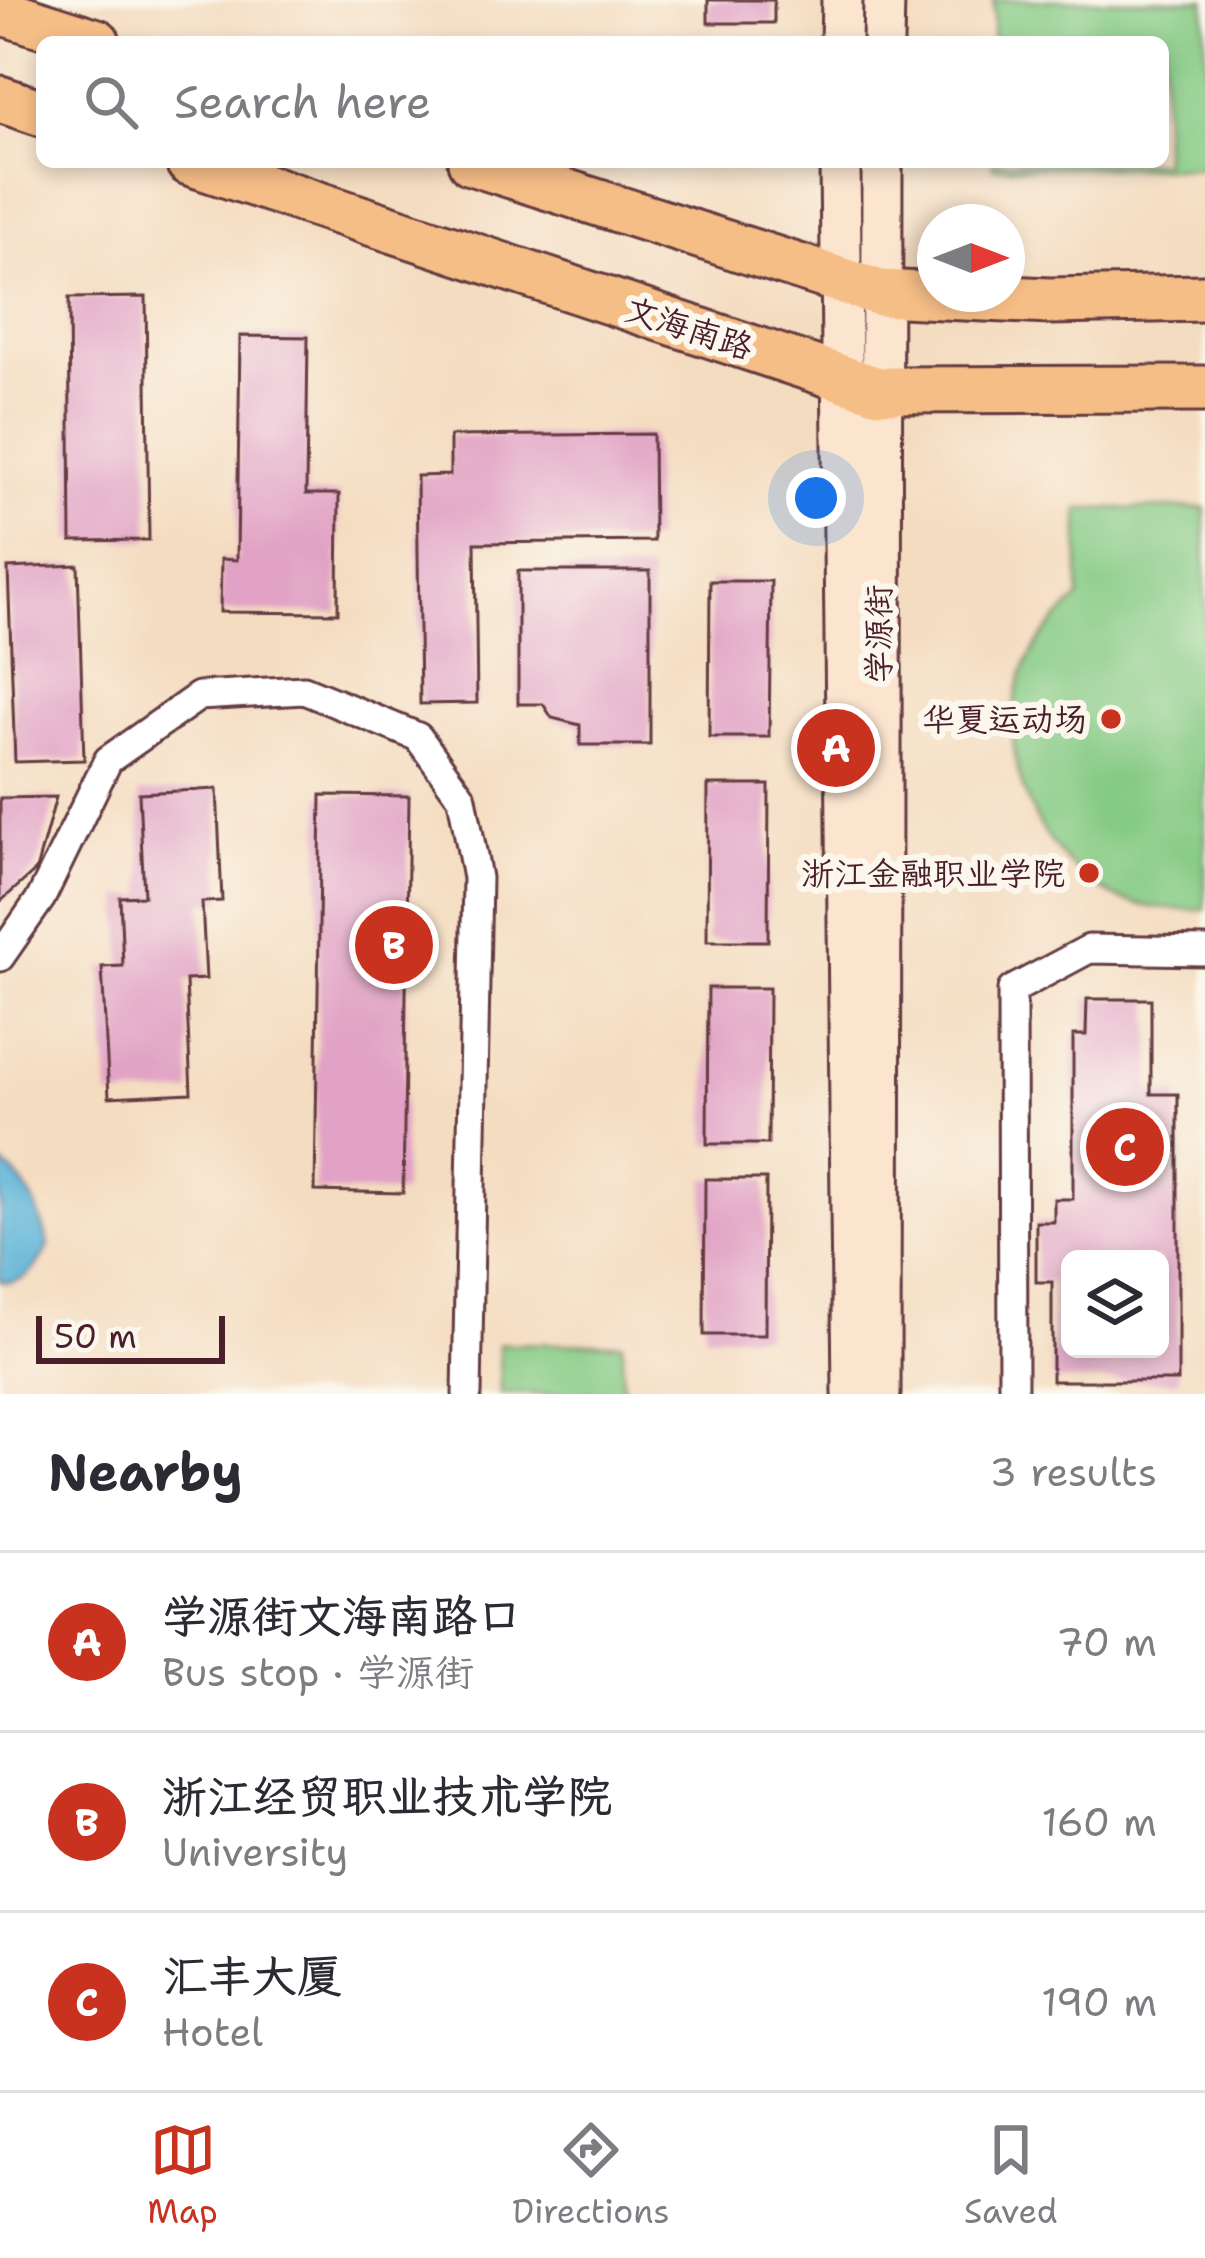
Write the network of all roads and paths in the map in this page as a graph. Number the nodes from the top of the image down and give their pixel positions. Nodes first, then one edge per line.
1 (842, 0) edge
2 (884, 0) edge
3 (0, 11) edge
4 (78, 36) edge
5 (841, 36) edge
6 (883, 36) edge
7 (0, 99) edge
8 (36, 111) edge
9 (207, 168) edge
10 (490, 168) edge
11 (841, 168) edge
12 (881, 168) edge
13 (859, 286) junction
14 (1205, 298) edge
15 (859, 384) junction
16 (1205, 389) edge
17 (1205, 951) edge
18 (0, 957) edge
19 (467, 1394) edge
20 (853, 1394) edge
21 (880, 1394) edge
22 (1013, 1394) edge

1 - 5 main road
2 - 6 main road
3 - 4 main road
7 - 8 main road
9 - 15 main road, 文海南路
10 - 13 main road
11 - 13 main road
12 - 13 main road, 学源街
13 - 14 main road
13 - 15 main road, 学源街
15 - 16 main road, 文海南路
15 - 20 main road
15 - 21 main road, 学源街
17 - 22 street
18 - 19 street

